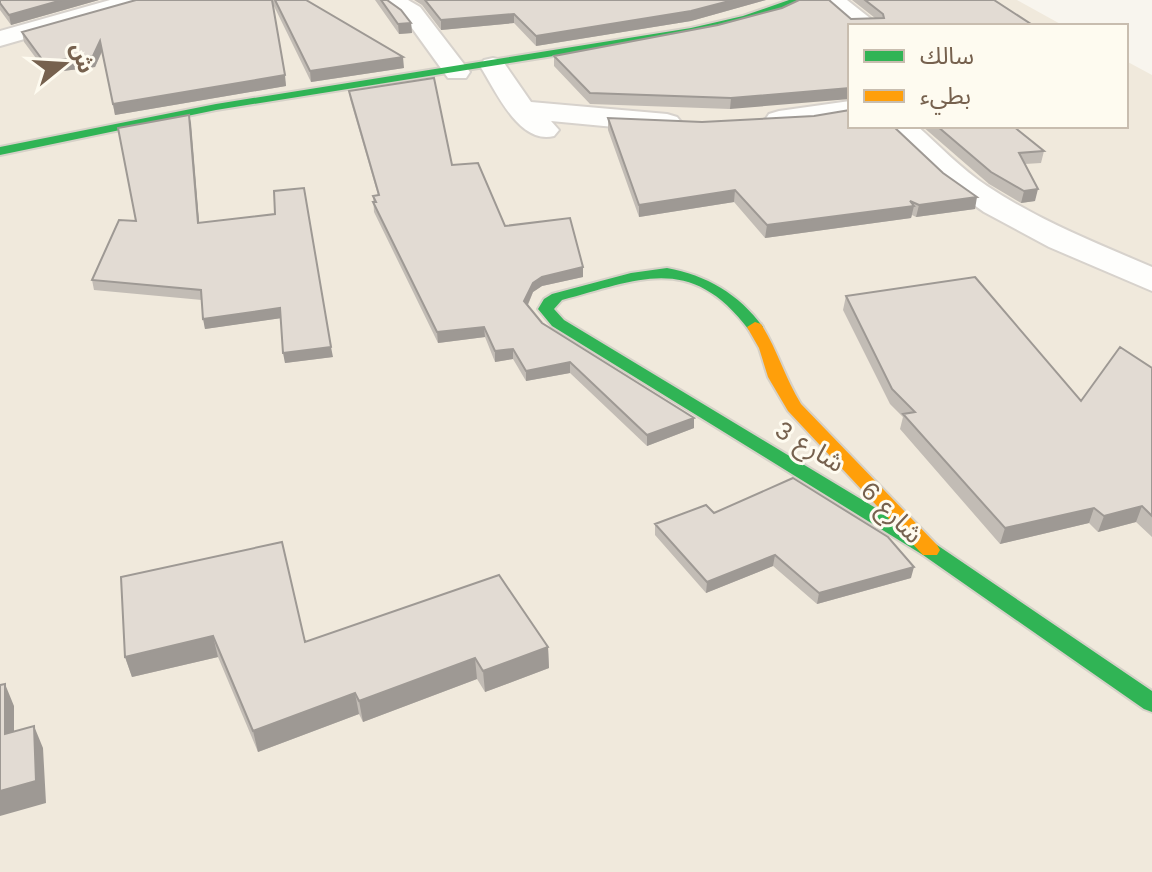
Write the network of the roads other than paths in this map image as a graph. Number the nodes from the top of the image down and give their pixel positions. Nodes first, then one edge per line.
1 (135, 0) edge
2 (391, 0) edge
3 (798, 0) edge
4 (832, 0) edge
5 (865, 24) edge
6 (0, 39) edge
7 (493, 66) junction
8 (457, 72) junction
9 (522, 110) junction
10 (848, 110) edge
11 (754, 122) edge
12 (694, 124) edge
13 (901, 128) edge
14 (5, 145) edge
15 (560, 145) dead end
16 (665, 271) joint
17 (1152, 280) edge
18 (930, 550) junction
19 (1152, 703) edge

1 - 6 street
2 - 8 street
3 - 7 street
4 - 5 street
7 - 8 street
7 - 9 street
8 - 14 street
9 - 12 street
9 - 15 street
10 - 11 street
13 - 17 street
16 - 18 street, شارع 6
16 - 18 street, شارع 3
18 - 19 street, شارع 3

